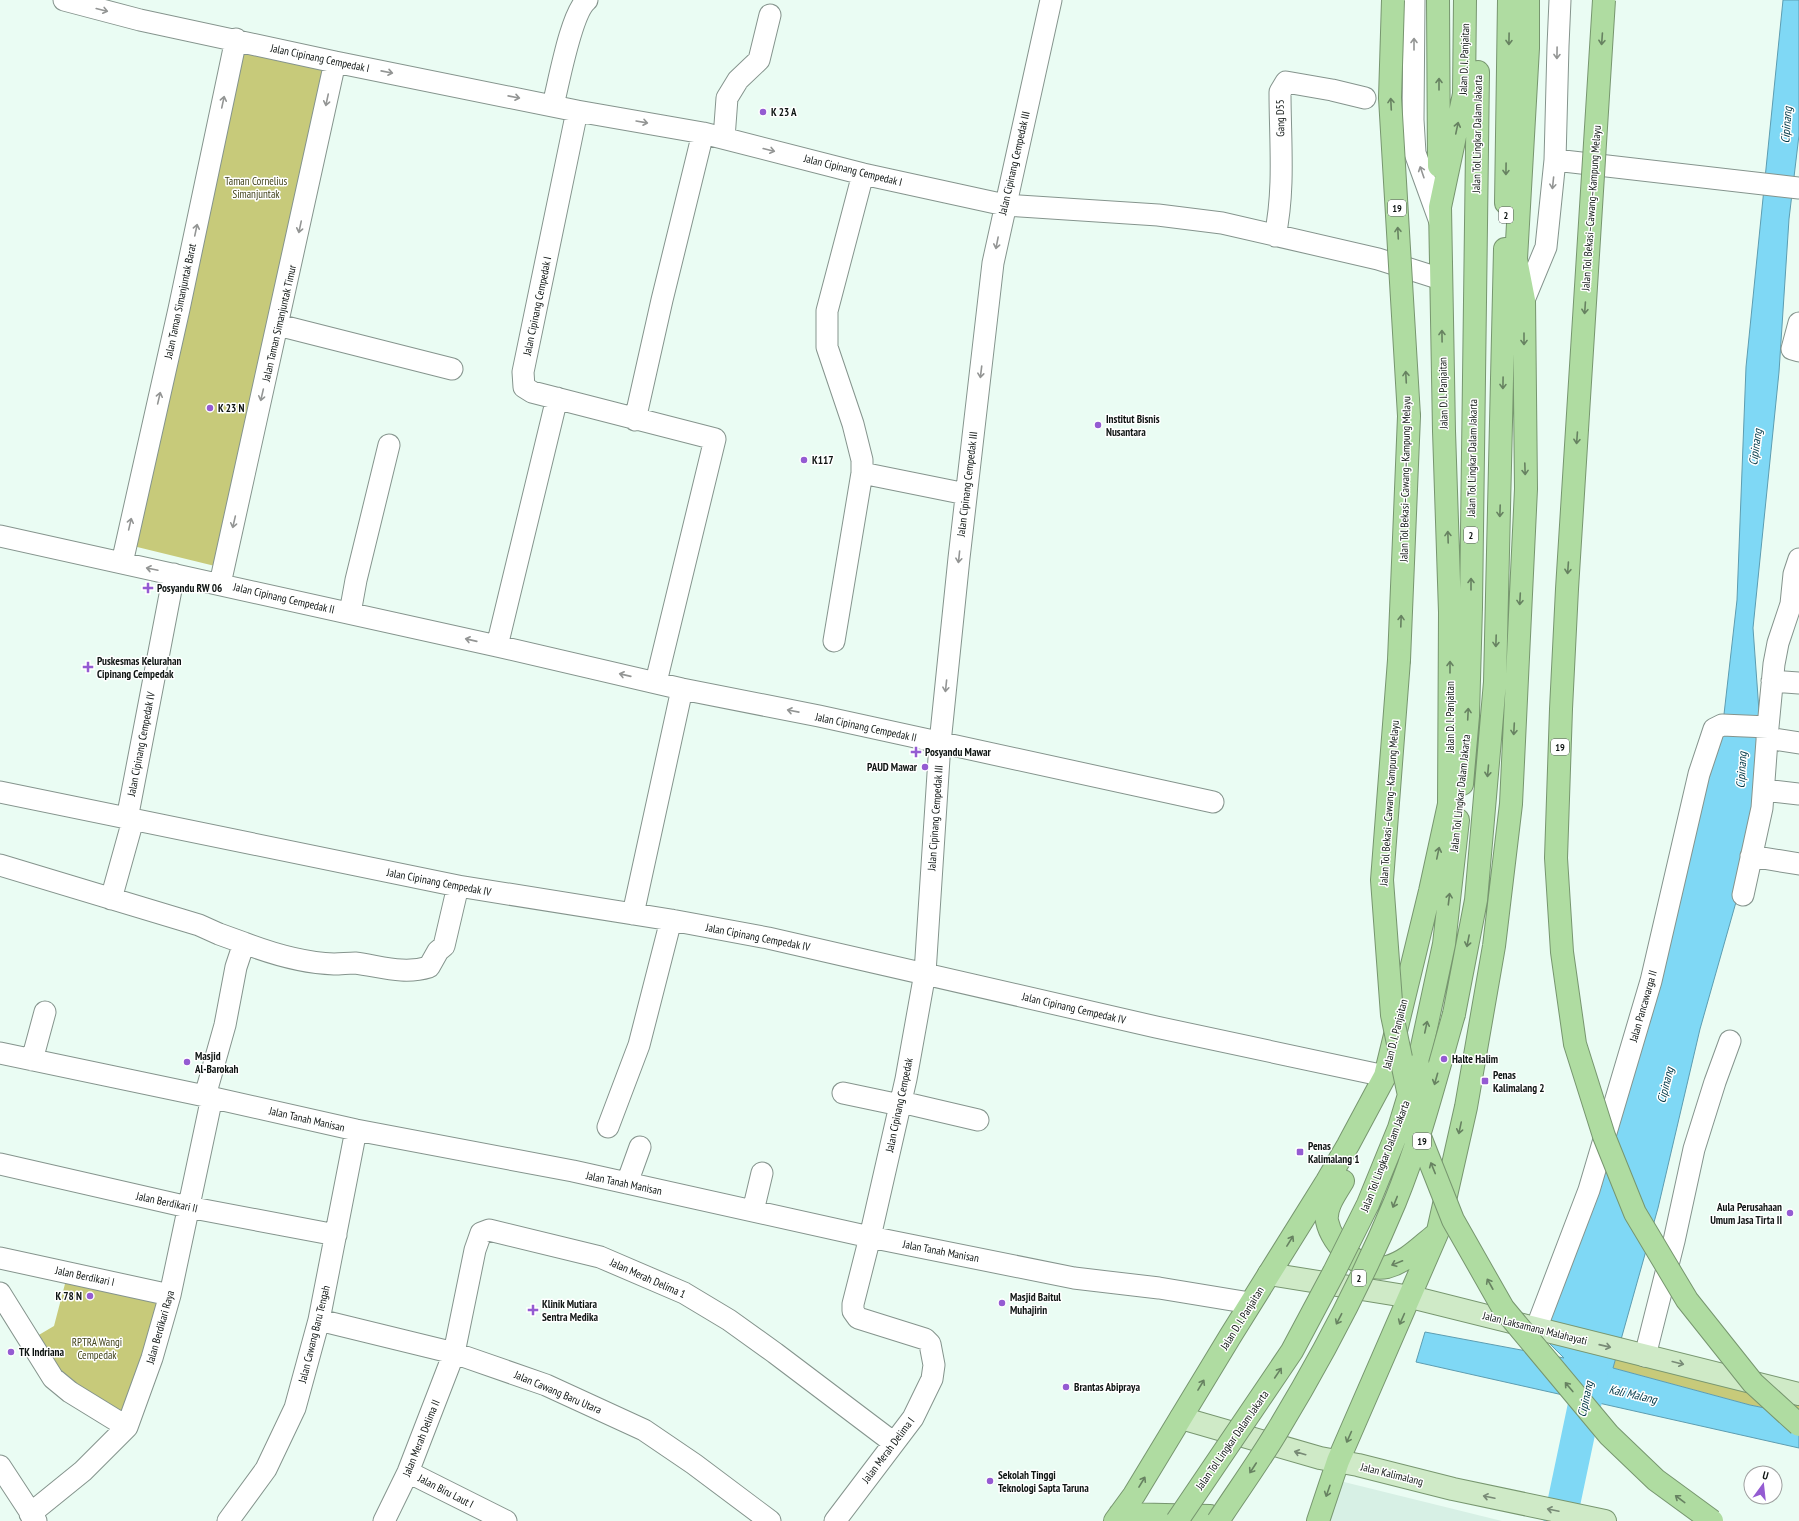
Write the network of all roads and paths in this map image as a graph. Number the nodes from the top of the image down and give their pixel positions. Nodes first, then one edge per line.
1 (64, 0) edge
2 (566, 0) edge
3 (587, 0) edge
4 (1051, 0) edge
5 (1393, 0) edge
6 (1414, 0) edge
7 (1438, 0) edge
8 (1465, 0) edge
9 (1478, 0) edge
10 (1509, 0) edge
11 (1528, 0) edge
12 (1538, 0) edge
13 (1560, 0) edge
14 (1604, 0) edge
15 (770, 15) dead end
16 (570, 37) junction
17 (236, 39) junction
18 (335, 62) junction
19 (1365, 98) dead end
20 (553, 105) junction
21 (577, 110) junction
22 (703, 133) junction
23 (724, 138) junction
24 (1555, 160) junction
25 (863, 174) junction
26 (1797, 188) edge
27 (1005, 205) junction
28 (1440, 215) junction
29 (1275, 236) junction
30 (1441, 279) junction
31 (1524, 300) junction
32 (1799, 323) edge
33 (278, 325) junction
34 (1796, 350) edge
35 (452, 369) dead end
36 (557, 398) junction
37 (635, 420) junction
38 (389, 445) dead end
39 (862, 473) junction
40 (966, 494) junction
41 (0, 536) edge
42 (1799, 559) edge
43 (122, 562) junction
44 (174, 574) junction
45 (220, 584) junction
46 (350, 613) junction
47 (834, 641) dead end
48 (497, 646) junction
49 (1772, 681) junction
50 (656, 682) junction
51 (1799, 683) edge
52 (682, 689) junction
53 (1764, 730) junction
54 (940, 743) junction
55 (1799, 743) edge
56 (1764, 790) junction
57 (0, 792) edge
58 (1799, 794) edge
59 (1214, 802) dead end
60 (130, 820) junction
61 (1751, 856) junction
62 (1799, 864) edge
63 (0, 865) edge
64 (458, 886) junction
65 (1430, 891) junction
66 (1743, 895) dead end
67 (111, 899) junction
68 (633, 914) junction
69 (670, 920) junction
70 (244, 943) junction
71 (925, 973) junction
72 (45, 1012) dead end
73 (1730, 1041) dead end
74 (0, 1053) edge
75 (32, 1060) junction
76 (1384, 1076) junction
77 (844, 1093) dead end
78 (208, 1096) junction
79 (900, 1103) junction
80 (978, 1120) dead end
81 (608, 1127) dead end
82 (356, 1130) junction
83 (640, 1148) dead end
84 (0, 1164) edge
85 (762, 1173) dead end
86 (627, 1183) junction
87 (188, 1207) junction
88 (753, 1211) junction
89 (1438, 1231) junction
90 (336, 1235) junction
91 (870, 1237) junction
92 (0, 1258) edge
93 (1269, 1274) junction
94 (0, 1293) edge
95 (170, 1295) junction
96 (1411, 1297) junction
97 (1250, 1303) junction
98 (319, 1320) junction
99 (1538, 1330) junction
100 (454, 1353) junction
101 (1636, 1353) junction
102 (1799, 1394) edge
103 (1181, 1418) junction
104 (1799, 1425) edge
105 (126, 1427) junction
106 (894, 1443) junction
107 (1338, 1461) junction
108 (0, 1466) edge
109 (408, 1472) junction
110 (33, 1517) edge
111 (1118, 1518) edge
112 (228, 1521) edge
113 (384, 1521) edge
114 (506, 1521) edge
115 (770, 1521) edge
116 (835, 1521) edge
117 (1177, 1521) edge
118 (1219, 1521) edge
119 (1318, 1521) edge
120 (1605, 1521) edge
121 (1712, 1521) edge

1 -> 17 street, Jalan Cipinang Cempedak I
2 - 16 street
3 - 16 street
4 - 27 street, Jalan Cipinang Cempedak III
121 -> 5 highway, Jalan Tol Bekasi–Cawang–Kampung Melayu / 19, bridge
28 -> 6 street
28 -> 7 highway
28 -> 8 highway, Jalan D. I. Panjaitan
117 -> 9 highway, Jalan Tol Lingkar Dalam Jakarta / 2, bridge
10 -> 118 highway, Jalan Tol Lingkar Dalam Jakarta / 2, bridge
11 - 31 highway
12 - 31 highway
13 -> 24 street
14 -> 104 highway, Jalan Tol Bekasi–Cawang–Kampung Melayu / 19, bridge
15 - 23 street
16 - 20 street
17 - 18 street, Jalan Cipinang Cempedak I
43 -> 17 street, Jalan Taman Simanjuntak Barat
18 -> 20 street, Jalan Cipinang Cempedak I
18 -> 33 street, Jalan Taman Simanjuntak Timur
19 - 29 street, Gang D55
20 - 21 street, Jalan Cipinang Cempedak I
21 -> 22 street, Jalan Cipinang Cempedak I
21 - 36 street, Jalan Cipinang Cempedak I
22 - 23 street, Jalan Cipinang Cempedak I
22 - 37 street
23 -> 25 street, Jalan Cipinang Cempedak I
24 - 26 street
24 -> 31 street
25 - 27 street, Jalan Cipinang Cempedak I
25 - 39 street
27 - 29 street, Jalan Cipinang Cempedak I
27 -> 40 street, Jalan Cipinang Cempedak III
28 - 30 highway, Jalan D. I. Panjaitan
29 - 30 street, Jalan Cipinang Cempedak I
65 -> 30 highway, Jalan D. I. Panjaitan
31 -> 89 highway
32 - 34 street
33 - 35 street
33 -> 45 street, Jalan Taman Simanjuntak Timur
36 - 37 street, Jalan Cipinang Cempedak I
36 - 48 street
37 - 50 street, Jalan Cipinang Cempedak I
38 - 46 street
39 - 40 street
39 - 47 street
40 -> 54 street, Jalan Cipinang Cempedak III
41 - 43 street, Jalan Cipinang Cempedak II
42 - 49 street
44 -> 43 street, Jalan Cipinang Cempedak II
44 - 45 street, Jalan Cipinang Cempedak II
44 - 60 street, Jalan Cipinang Cempedak IV
45 - 46 street, Jalan Cipinang Cempedak II
48 -> 46 street, Jalan Cipinang Cempedak II
50 -> 48 street, Jalan Cipinang Cempedak II
49 - 51 street
49 - 53 street
50 - 52 street, Jalan Cipinang Cempedak II
54 -> 52 street, Jalan Cipinang Cempedak II
52 - 68 street
53 - 55 street, Jalan Pancawarga II
53 - 56 street
53 - 99 street, Jalan Pancawarga II
54 - 59 street, Jalan Cipinang Cempedak II
54 - 71 street, Jalan Cipinang Cempedak III
56 - 58 street
56 - 61 street
57 - 60 street, Jalan Cipinang Cempedak IV
60 - 64 street, Jalan Cipinang Cempedak IV
60 - 67 street
61 - 62 street
61 - 66 street
63 - 67 street
64 - 68 street, Jalan Cipinang Cempedak IV
64 - 70 street
65 - 76 highway, Jalan D. I. Panjaitan
89 -> 65 highway
67 - 70 street
68 - 69 street, Jalan Cipinang Cempedak IV
69 - 71 street, Jalan Cipinang Cempedak IV
69 - 81 street
70 - 78 street, Jalan Berdikari Raya
71 - 76 street, Jalan Cipinang Cempedak IV
71 - 79 street, Jalan Cipinang Cempedak
72 - 75 street
73 - 101 street
74 - 75 street, Jalan Tanah Manisan
75 - 78 street, Jalan Tanah Manisan
93 -> 76 highway, Jalan D. I. Panjaitan
77 - 79 street
78 - 82 street, Jalan Tanah Manisan
78 - 87 street, Jalan Berdikari Raya
79 - 80 street
79 - 91 street, Jalan Cipinang Cempedak
82 - 86 street, Jalan Tanah Manisan
82 - 90 street, Jalan Cawang Baru Tengah
83 - 86 street
84 - 87 street, Jalan Berdikari II
85 - 88 street
86 - 88 street, Jalan Tanah Manisan
87 - 90 street, Jalan Berdikari II
87 - 95 street, Jalan Berdikari Raya
88 - 91 street, Jalan Tanah Manisan
89 - 96 highway
90 - 98 street, Jalan Cawang Baru Tengah
91 - 97 street, Jalan Tanah Manisan
91 - 106 street, Jalan Merah Delima I
92 - 95 street, Jalan Berdikari I
93 - 96 main road, Jalan Laksamana Malahayati
93 - 97 highway, Jalan D. I. Panjaitan
94 - 105 street
95 - 105 street, Jalan Berdikari Raya
96 - 99 main road, Jalan Laksamana Malahayati
96 -> 107 highway
103 -> 97 highway, Jalan D. I. Panjaitan
98 - 100 street, Jalan Cawang Baru Utara
98 - 112 street, Jalan Cawang Baru Tengah
99 -> 101 main road, Jalan Laksamana Malahayati
100 - 106 street, Jalan Merah Delima 1
100 - 109 street, Jalan Merah Delima II
100 - 115 street, Jalan Cawang Baru Utara
101 -> 102 main road, Jalan Laksamana Malahayati
107 -> 103 main road, Jalan Kalimalang
111 -> 103 highway, Jalan D. I. Panjaitan
105 - 110 street, Jalan Berdikari Raya
106 - 116 street, Jalan Merah Delima I
107 -> 119 highway
120 -> 107 main road, Jalan Kalimalang
108 - 110 street
109 - 113 street, Jalan Merah Delima II
109 - 114 street, Jalan Biru Laut I
111 - 118 highway

